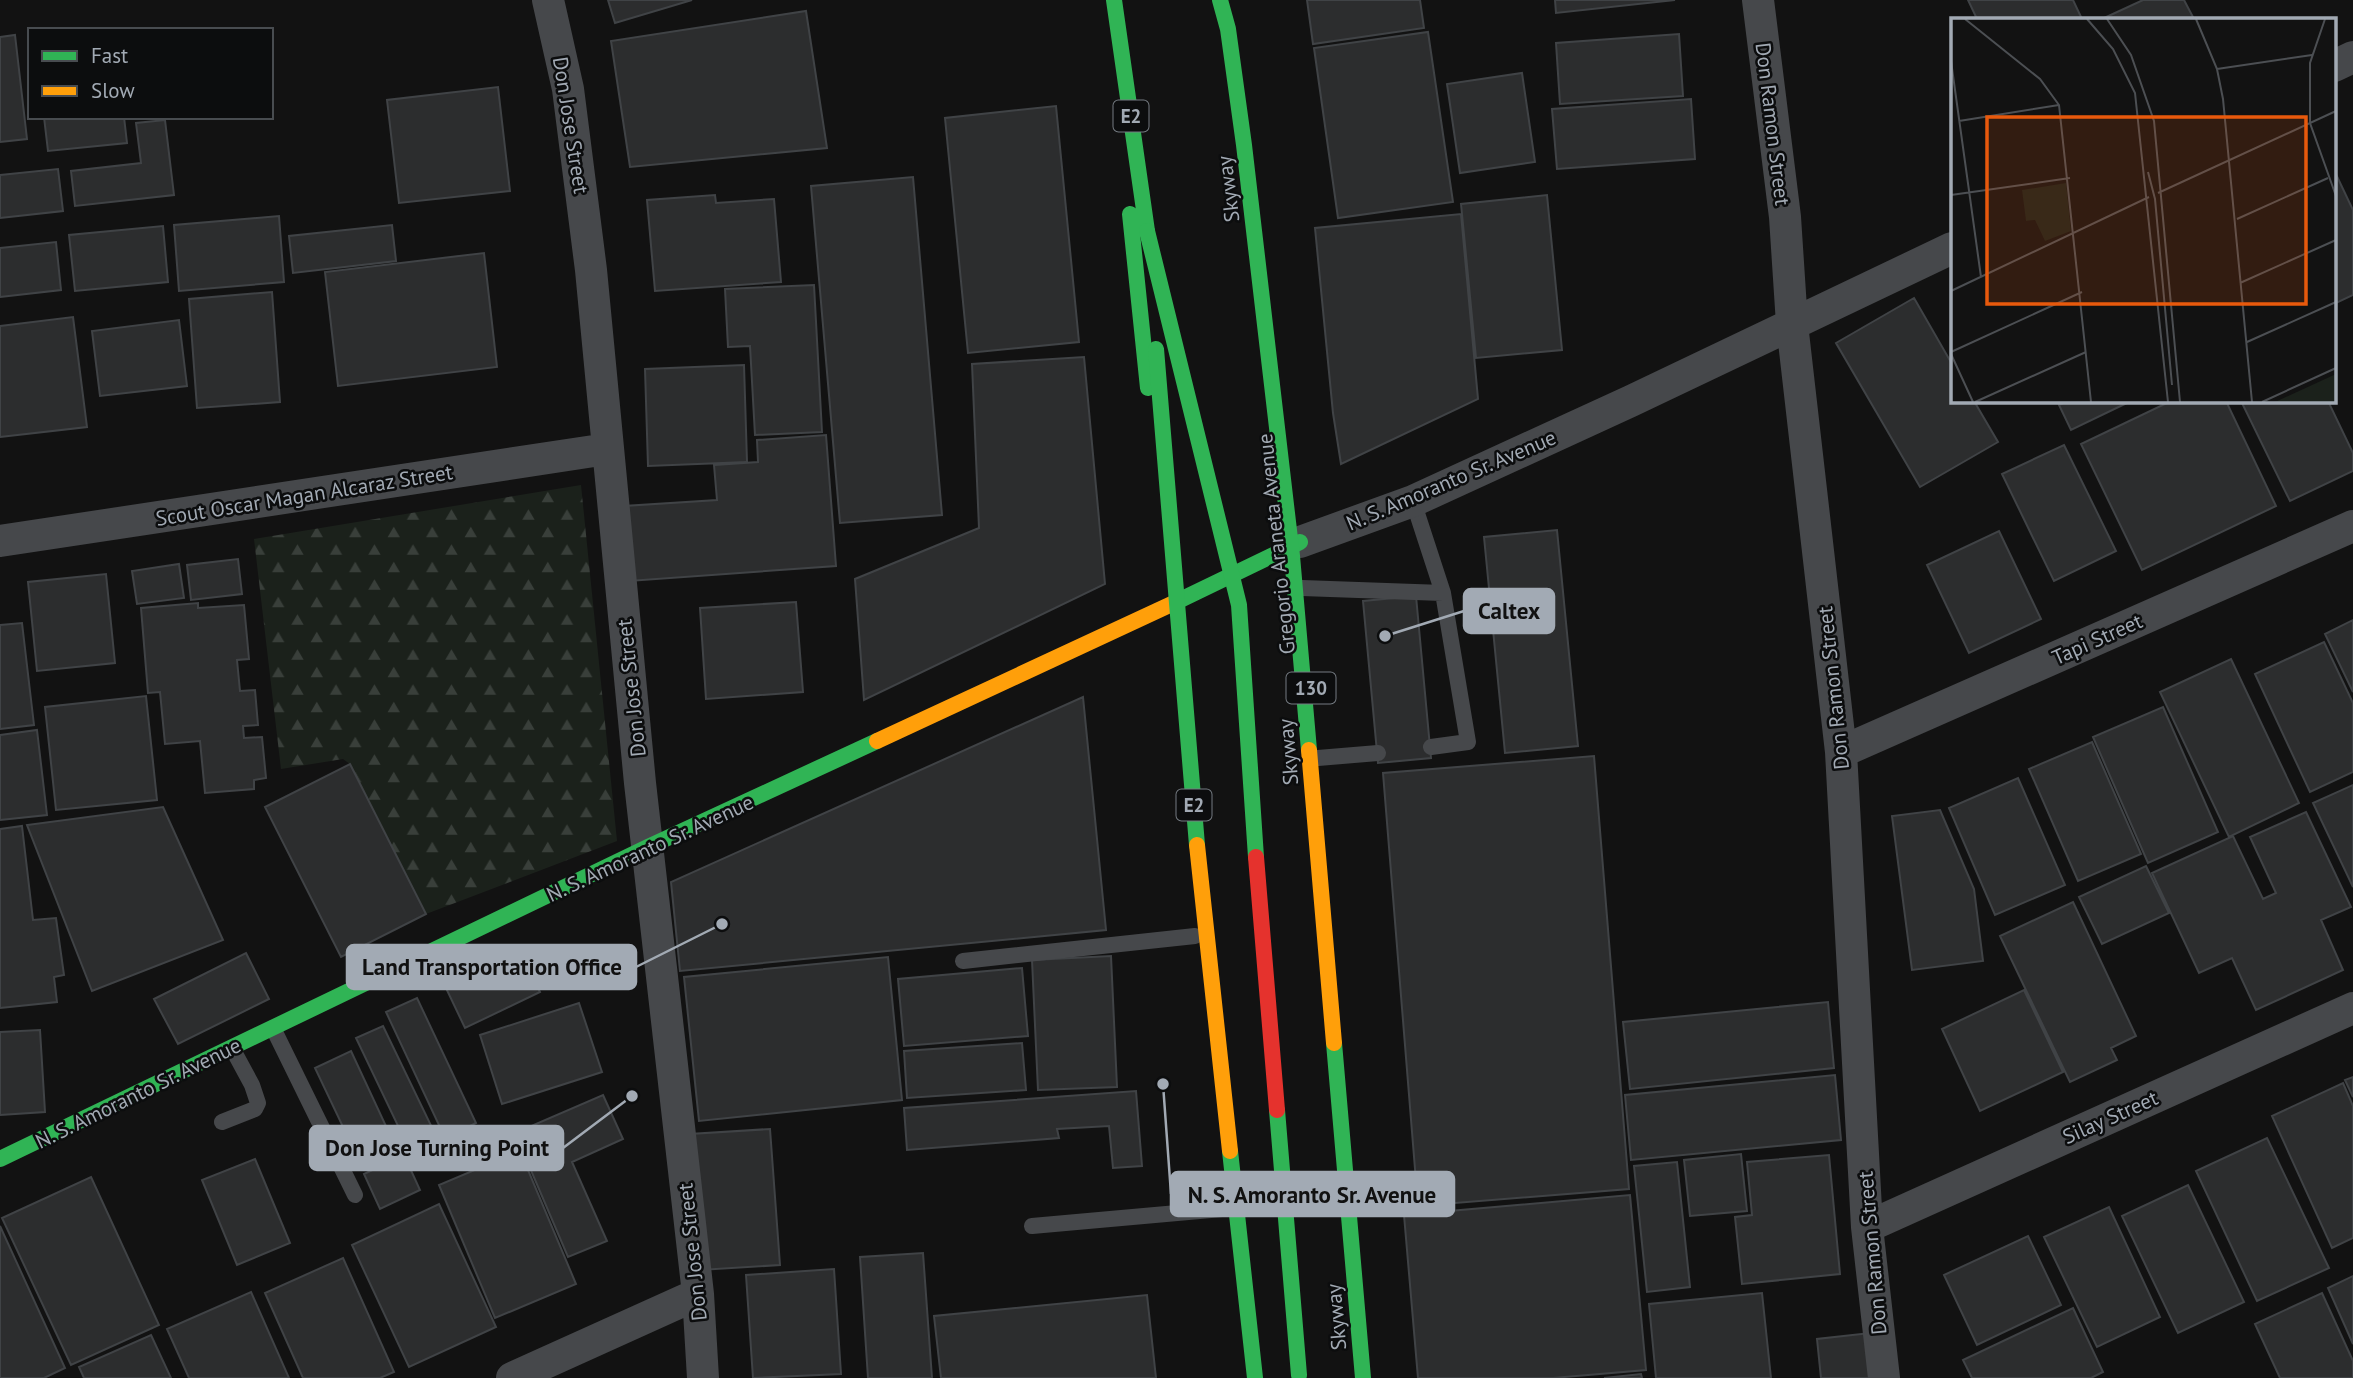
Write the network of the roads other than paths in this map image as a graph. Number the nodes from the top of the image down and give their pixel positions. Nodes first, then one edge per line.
1 (548, 0) edge
2 (1108, 0) edge
3 (1114, 0) edge
4 (1220, 0) edge
5 (1230, 0) edge
6 (1758, 0) edge
7 (2353, 57) edge
8 (2336, 65) edge
9 (1147, 232) junction
10 (1951, 248) edge
11 (1792, 324) junction
12 (607, 449) junction
13 (1413, 501) junction
14 (2353, 526) edge
15 (0, 541) edge
16 (1300, 542) junction
17 (1303, 588) junction
18 (1443, 593) junction
19 (1170, 605) junction
20 (1430, 747) dead end
21 (1841, 752) junction
22 (1378, 753) dead end
23 (1318, 758) junction
24 (648, 848) junction
25 (1195, 936) junction
26 (963, 961) dead end
27 (2353, 1008) edge
28 (272, 1028) junction
29 (232, 1048) junction
30 (222, 1122) dead end
31 (0, 1159) edge
32 (355, 1195) dead end
33 (1222, 1209) junction
34 (1032, 1226) dead end
35 (1867, 1227) junction
36 (698, 1294) junction
37 (512, 1378) edge
38 (703, 1378) edge
39 (1241, 1378) edge
40 (1255, 1378) edge
41 (1299, 1378) edge
42 (1363, 1378) edge
43 (1375, 1378) edge
44 (1884, 1378) edge

1 - 12 street, Don Jose Street
2 - 19 main road
3 - 9 main road, E2
4 - 42 main road, Skyway, bridge
5 - 16 main road, Gregorio Araneta Avenue / 130
6 - 11 street, Don Ramon Street
7 - 8 street
9 - 40 main road, E2, bridge
9 - 41 main road, bridge
10 - 11 street, N. S. Amoranto Sr. Avenue
11 - 13 street, N. S. Amoranto Sr. Avenue
11 - 21 street, Don Ramon Street
12 - 15 street, Scout Oscar Magan Alcaraz Street
12 - 24 street, Don Jose Street
13 - 16 street, N. S. Amoranto Sr. Avenue
13 - 18 lane
14 - 21 street, Tapi Street
16 - 17 main road, Gregorio Araneta Avenue / 130
16 - 19 main road, N. S. Amoranto Sr. Avenue
17 - 18 lane
17 - 23 main road, Gregorio Araneta Avenue / 130
18 - 20 lane
19 - 24 main road, N. S. Amoranto Sr. Avenue
19 - 25 main road
21 - 35 street, Don Ramon Street
22 - 23 lane
23 - 43 main road, Gregorio Araneta Avenue / 130
24 - 28 main road, N. S. Amoranto Sr. Avenue
24 - 36 street, Don Jose Street
25 - 26 lane
25 - 33 main road
27 - 35 street, Silay Street
28 - 29 main road, N. S. Amoranto Sr. Avenue
28 - 32 lane
29 - 30 lane
29 - 31 main road, N. S. Amoranto Sr. Avenue
33 - 34 lane
33 - 39 main road
35 - 44 street, Don Ramon Street
36 - 37 street
36 - 38 street, Don Jose Street

